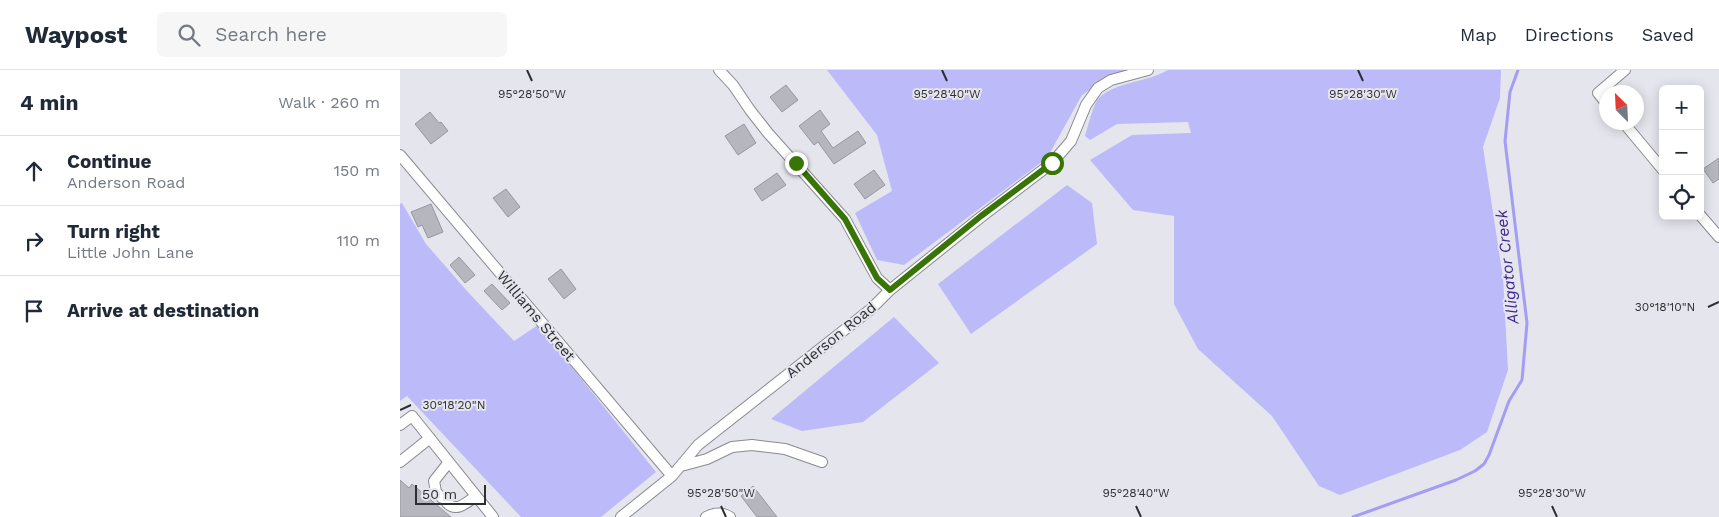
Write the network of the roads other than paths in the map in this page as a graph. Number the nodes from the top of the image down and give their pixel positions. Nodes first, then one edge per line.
1 (719, 70) edge
2 (1148, 70) edge
3 (1625, 70) edge
4 (1607, 85) edge
5 (1630, 130) edge
6 (400, 155) edge
7 (1659, 165) edge
8 (1704, 220) edge
9 (1719, 237) edge
10 (890, 290) junction
11 (400, 425) edge
12 (430, 438) junction
13 (400, 462) edge
14 (449, 462) junction
15 (822, 462) dead end
16 (680, 467) junction
17 (672, 476) junction
18 (476, 496) junction
19 (493, 517) edge
20 (621, 517) edge
21 (706, 517) edge
22 (730, 517) edge

1 - 10 street
2 - 10 street, Anderson Road
3 - 4 street
5 - 7 street
6 - 17 street, Williams Street
8 - 9 street
10 - 16 street, Anderson Road
11 - 12 street
12 - 13 street
12 - 14 street
14 - 18 street
14 - 18 street
15 - 16 street
16 - 17 street, Anderson Road
17 - 20 street, Anderson Road
18 - 19 street
21 - 22 street

